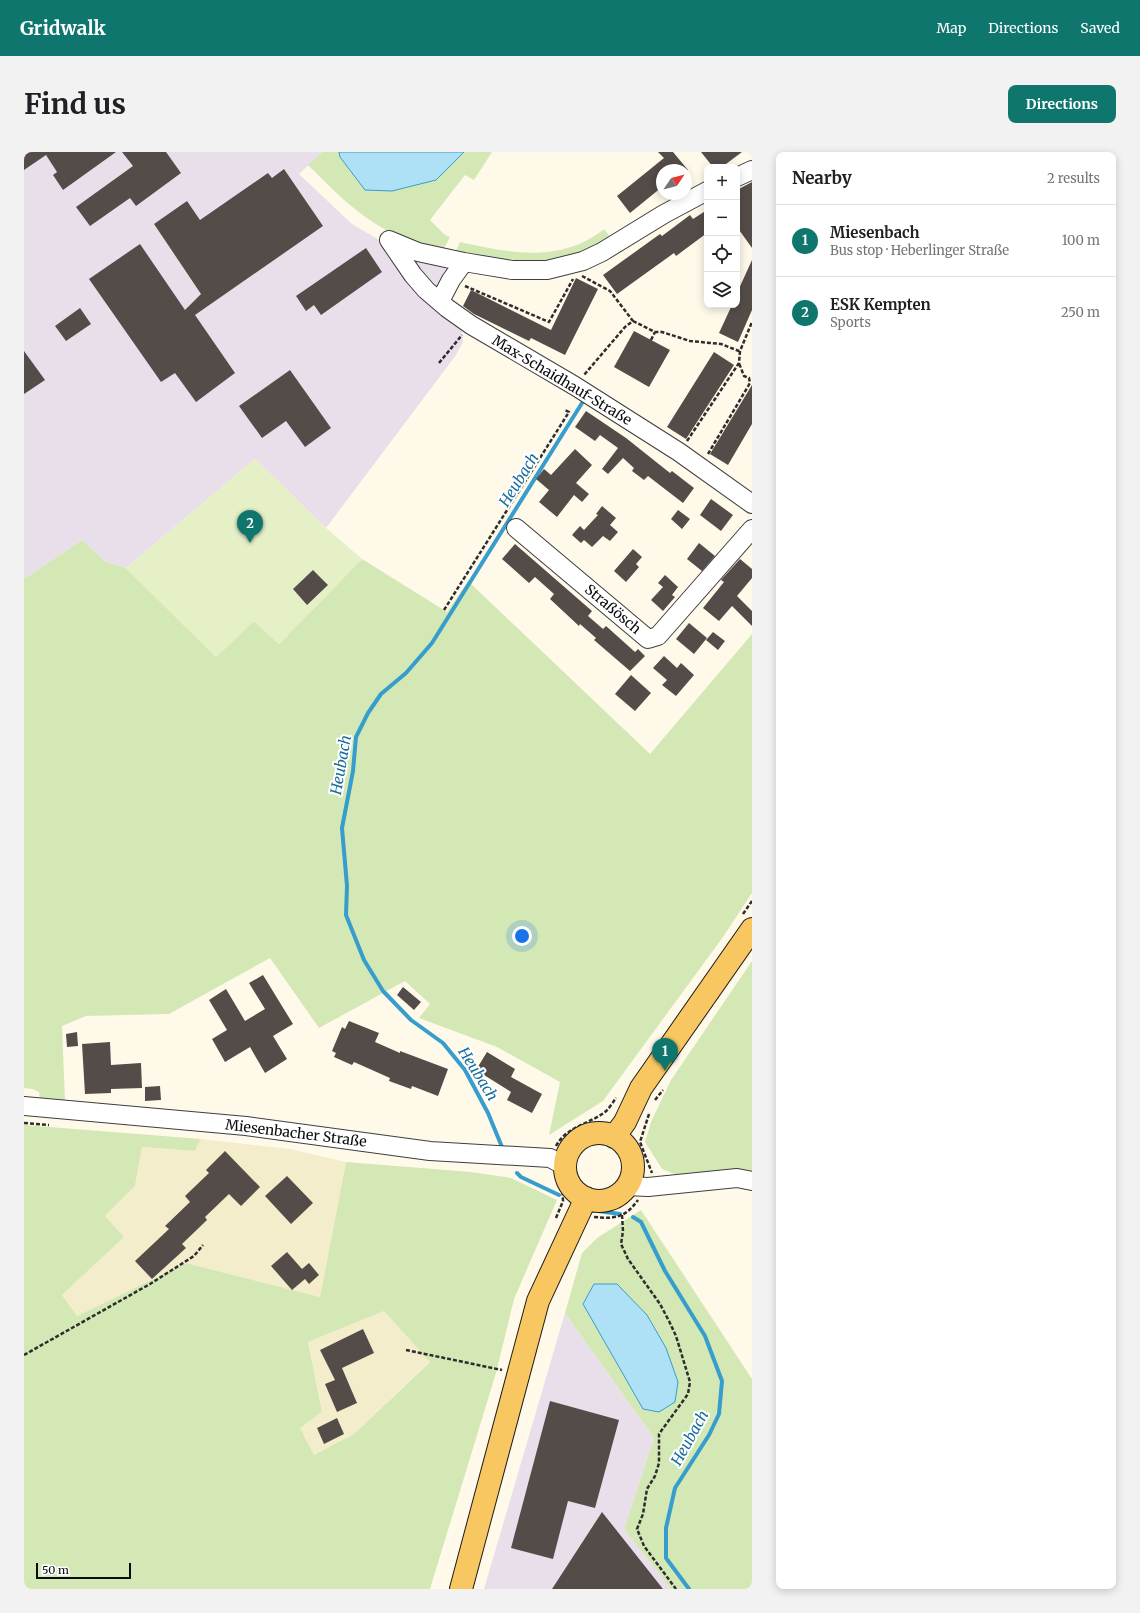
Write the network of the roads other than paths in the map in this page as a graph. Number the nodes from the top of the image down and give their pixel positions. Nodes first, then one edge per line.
1 (752, 170) edge
2 (740, 176) edge
3 (704, 193) edge
4 (464, 262) junction
5 (440, 301) junction
6 (752, 504) edge
7 (516, 528) dead end
8 (752, 529) edge
9 (746, 924) edge
10 (24, 1106) edge
11 (614, 1137) junction
12 (556, 1166) junction
13 (752, 1181) edge
14 (638, 1187) junction
15 (590, 1208) junction
16 (462, 1585) edge

1 - 2 street
3 - 4 street
4 - 5 street
4 - 5 street, Max-Schaidhauf-Straße
5 - 6 street, Max-Schaidhauf-Straße
7 - 8 street, Straßösch
9 - 11 main road
10 - 12 street, Miesenbacher Straße
11 - 12 main road
11 - 14 main road
12 - 15 main road
13 - 14 street
14 - 15 main road
15 - 16 main road

